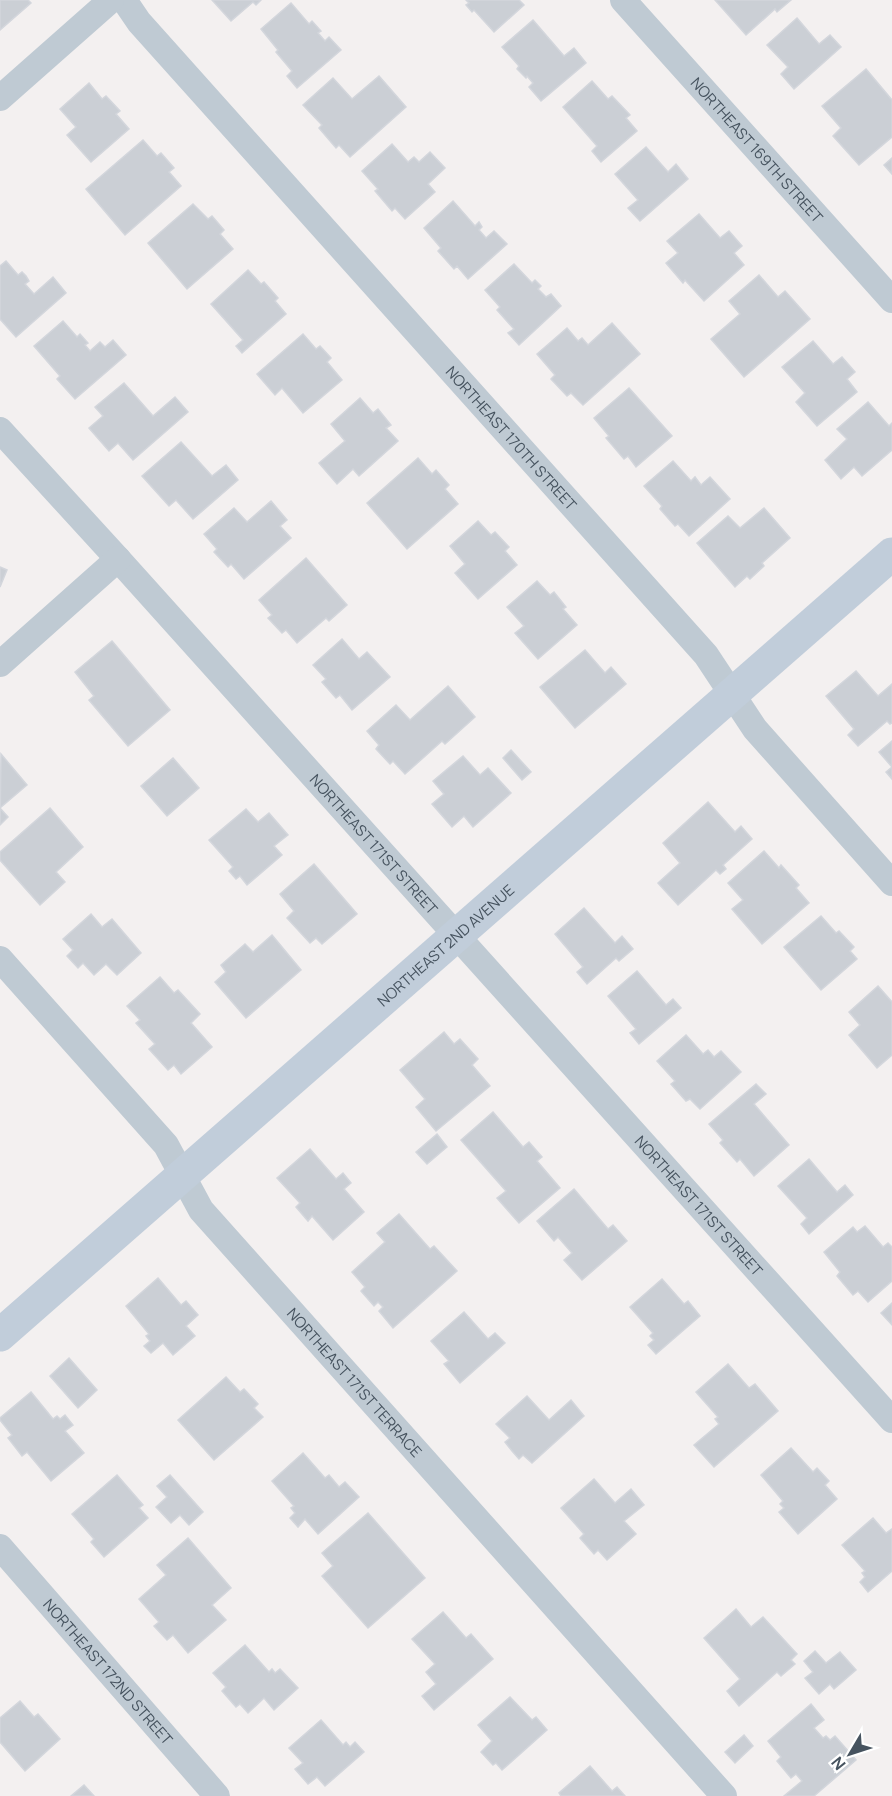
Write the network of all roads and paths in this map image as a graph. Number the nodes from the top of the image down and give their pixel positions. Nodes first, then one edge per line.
1 (111, 0) edge
2 (124, 0) edge
3 (623, 0) edge
4 (0, 98) edge
5 (892, 300) edge
6 (0, 430) edge
7 (892, 554) edge
8 (118, 559) junction
9 (0, 664) edge
10 (731, 694) junction
11 (892, 883) edge
12 (456, 936) junction
13 (0, 959) edge
14 (183, 1176) junction
15 (0, 1335) edge
16 (892, 1420) edge
17 (0, 1547) edge
18 (217, 1796) edge
19 (724, 1796) edge

1 - 4 street
2 - 10 street, NORTHEAST 170TH STREET
3 - 5 street, NORTHEAST 169TH STREET
6 - 8 street, NORTHEAST 171ST STREET
7 - 10 street, NORTHEAST 2ND AVENUE
8 - 9 street
8 - 12 street, NORTHEAST 171ST STREET
10 - 11 street, NORTHEAST 170TH STREET
10 - 12 street, NORTHEAST 2ND AVENUE
12 - 14 street, NORTHEAST 2ND AVENUE
12 - 16 street, NORTHEAST 171ST STREET
13 - 14 street, NORTHEAST 171ST TERRACE
14 - 15 street, NORTHEAST 2ND AVENUE
14 - 19 street, NORTHEAST 171ST TERRACE
17 - 18 street, NORTHEAST 172ND STREET

